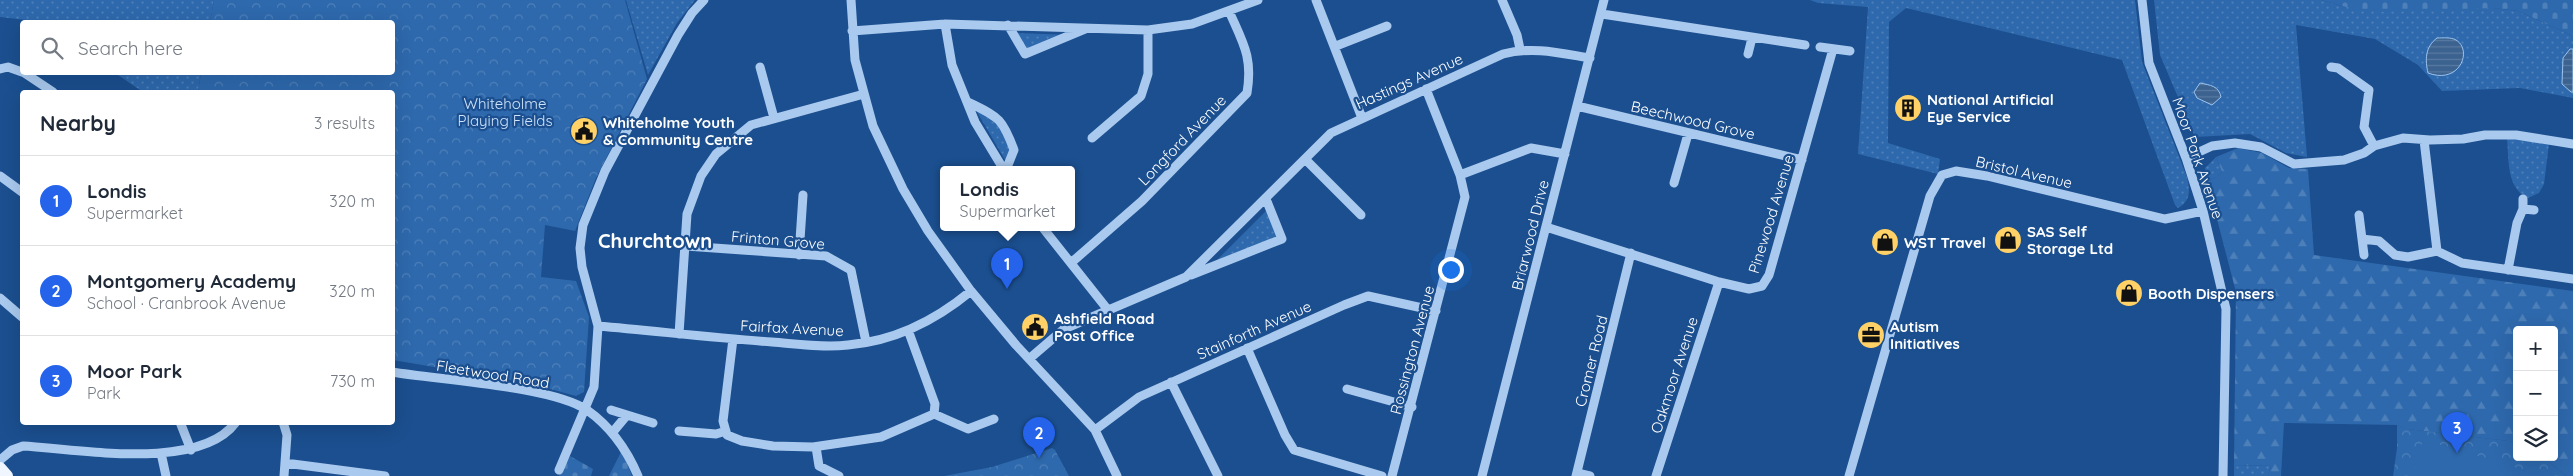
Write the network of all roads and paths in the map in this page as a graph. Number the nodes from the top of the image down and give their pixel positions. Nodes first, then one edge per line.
1 (704, 0) edge
2 (850, 0) edge
3 (1258, 0) edge
4 (1316, 0) edge
5 (1502, 0) edge
6 (1604, 0) edge
7 (2142, 0) edge
8 (1229, 11) junction
9 (1602, 14) junction
10 (945, 24) junction
11 (1008, 25) junction
12 (1387, 26) dead end
13 (1086, 28) junction
14 (1148, 30) junction
15 (852, 31) junction
16 (1752, 38) junction
17 (1805, 45) dead end
18 (1336, 46) junction
19 (1820, 47) dead end
20 (1833, 49) junction
21 (1520, 50) junction
22 (1850, 51) dead end
23 (1748, 54) dead end
24 (1590, 58) junction
25 (760, 67) dead end
26 (2331, 67) dead end
27 (0, 70) edge
28 (20, 71) edge
29 (27, 75) edge
30 (1426, 89) junction
31 (49, 90) edge
32 (864, 94) junction
33 (968, 102) junction
34 (1577, 106) junction
35 (774, 118) junction
36 (1362, 118) junction
37 (1688, 134) junction
38 (1092, 138) dead end
39 (2424, 140) junction
40 (2573, 144) edge
41 (2374, 146) junction
42 (1565, 154) junction
43 (2186, 158) junction
44 (1305, 159) junction
45 (1802, 160) junction
46 (1002, 166) edge
47 (1007, 166) edge
48 (1460, 175) junction
49 (0, 176) edge
50 (1674, 183) dead end
51 (20, 191) edge
52 (804, 195) dead end
53 (2523, 198) dead end
54 (1266, 199) junction
55 (2523, 209) junction
56 (2534, 210) dead end
57 (2204, 211) junction
58 (2359, 214) dead end
59 (1361, 215) dead end
60 (1546, 228) junction
61 (1046, 231) edge
62 (2362, 239) junction
63 (686, 246) junction
64 (2437, 251) junction
65 (1632, 253) junction
66 (799, 255) junction
67 (2364, 256) dead end
68 (1072, 262) junction
69 (2508, 270) junction
70 (1186, 277) junction
71 (2573, 280) edge
72 (1720, 282) junction
73 (971, 291) junction
74 (0, 298) edge
75 (1108, 310) junction
76 (1436, 311) junction
77 (20, 315) edge
78 (598, 326) junction
79 (908, 330) junction
80 (679, 334) junction
81 (733, 339) junction
82 (866, 342) junction
83 (1247, 348) junction
84 (1029, 359) junction
85 (395, 372) edge
86 (1171, 382) junction
87 (1359, 382) dead end
88 (1412, 407) junction
89 (586, 410) junction
90 (611, 410) dead end
91 (934, 414) junction
92 (627, 415) junction
93 (994, 419) dead end
94 (654, 423) dead end
95 (181, 425) edge
96 (233, 425) edge
97 (284, 425) edge
98 (1095, 430) junction
99 (726, 431) junction
100 (612, 433) junction
101 (682, 434) dead end
102 (816, 447) junction
103 (191, 450) junction
104 (161, 453) junction
105 (0, 460) edge
106 (285, 463) junction
107 (0, 468) edge
108 (559, 470) dead end
109 (1577, 474) edge
110 (6, 476) edge
111 (166, 476) edge
112 (284, 476) edge
113 (385, 476) edge
114 (638, 476) edge
115 (839, 476) edge
116 (1117, 476) edge
117 (1218, 476) edge
118 (1382, 476) edge
119 (1392, 476) edge
120 (1482, 476) edge
121 (1590, 476) edge
122 (1656, 476) edge
123 (1849, 476) edge
124 (2223, 476) edge

1 - 78 street
2 - 15 street
3 - 8 street
4 - 18 street
5 - 21 street
6 - 9 street, Briarwood Drive
7 - 43 street, Moor Park Avenue
8 - 14 street
8 - 68 street, Longford Avenue
9 - 16 street
9 - 24 street, Briarwood Drive
10 - 11 street
10 - 15 street
10 - 33 street
11 - 13 street
11 - 13 street
12 - 18 street
13 - 14 street
14 - 38 street
15 - 32 street
16 - 17 street
16 - 23 street
18 - 36 street
19 - 20 street
20 - 22 street
20 - 45 street, Pinewood Avenue
21 - 24 street, Hastings Avenue
21 - 30 street, Hastings Avenue
24 - 34 street, Briarwood Drive
25 - 35 street
26 - 41 street
27 - 28 street
29 - 31 street
30 - 36 street, Hastings Avenue
30 - 48 street, Rossington Avenue
32 - 35 street
32 - 73 street
33 - 46 street
33 - 47 street
34 - 37 street, Beechwood Grove
34 - 42 street, Briarwood Drive
35 - 63 street
36 - 44 street, Hastings Avenue
37 - 45 street, Beechwood Grove
37 - 50 street
39 - 40 street
39 - 41 street
39 - 64 street
41 - 43 street
42 - 48 street
42 - 60 street, Briarwood Drive
43 - 57 street, Moor Park Avenue
44 - 54 street, Hastings Avenue
44 - 59 street
45 - 72 street, Pinewood Avenue
48 - 76 street, Rossington Avenue
49 - 51 street
52 - 66 street
53 - 55 street
54 - 70 street, Hastings Avenue
54 - 70 street, Hastings Avenue
55 - 56 street
55 - 69 street
57 - 123 street, Bristol Avenue
57 - 124 street, Moor Park Avenue
58 - 62 street
60 - 65 street, Pinewood Avenue
60 - 120 street, Briarwood Drive
61 - 68 street
62 - 64 street
62 - 67 street
63 - 66 street, Frinton Grove
63 - 80 street
64 - 69 street
65 - 72 street, Pinewood Avenue
65 - 109 street, Cromer Road
66 - 82 street, Frinton Grove
68 - 75 street
69 - 71 street
70 - 75 street, Hastings Avenue
72 - 122 street, Oakmoor Avenue
73 - 79 street, Fairfax Avenue
73 - 84 street
74 - 77 street
75 - 84 street, Hastings Avenue
76 - 83 street, Stainforth Avenue
76 - 88 street, Rossington Avenue
78 - 80 street, Fairfax Avenue
78 - 89 street
79 - 82 street, Fairfax Avenue
79 - 91 street
80 - 81 street, Fairfax Avenue
81 - 82 street, Fairfax Avenue
81 - 99 street
83 - 86 street, Stainforth Avenue
83 - 118 street
84 - 98 street
85 - 89 street, Fleetwood Road
86 - 98 street, Stainforth Avenue
86 - 117 street
87 - 88 street
88 - 119 street, Rossington Avenue
89 - 100 street
89 - 108 street
90 - 92 street
91 - 93 street
91 - 102 street
92 - 94 street
92 - 100 street
95 - 103 street
96 - 103 street
97 - 106 street
98 - 116 street
99 - 101 street
99 - 102 street
100 - 114 street
102 - 115 street
103 - 104 street
104 - 105 street
104 - 111 street
106 - 112 street
106 - 113 street
107 - 110 main road
109 - 121 street

